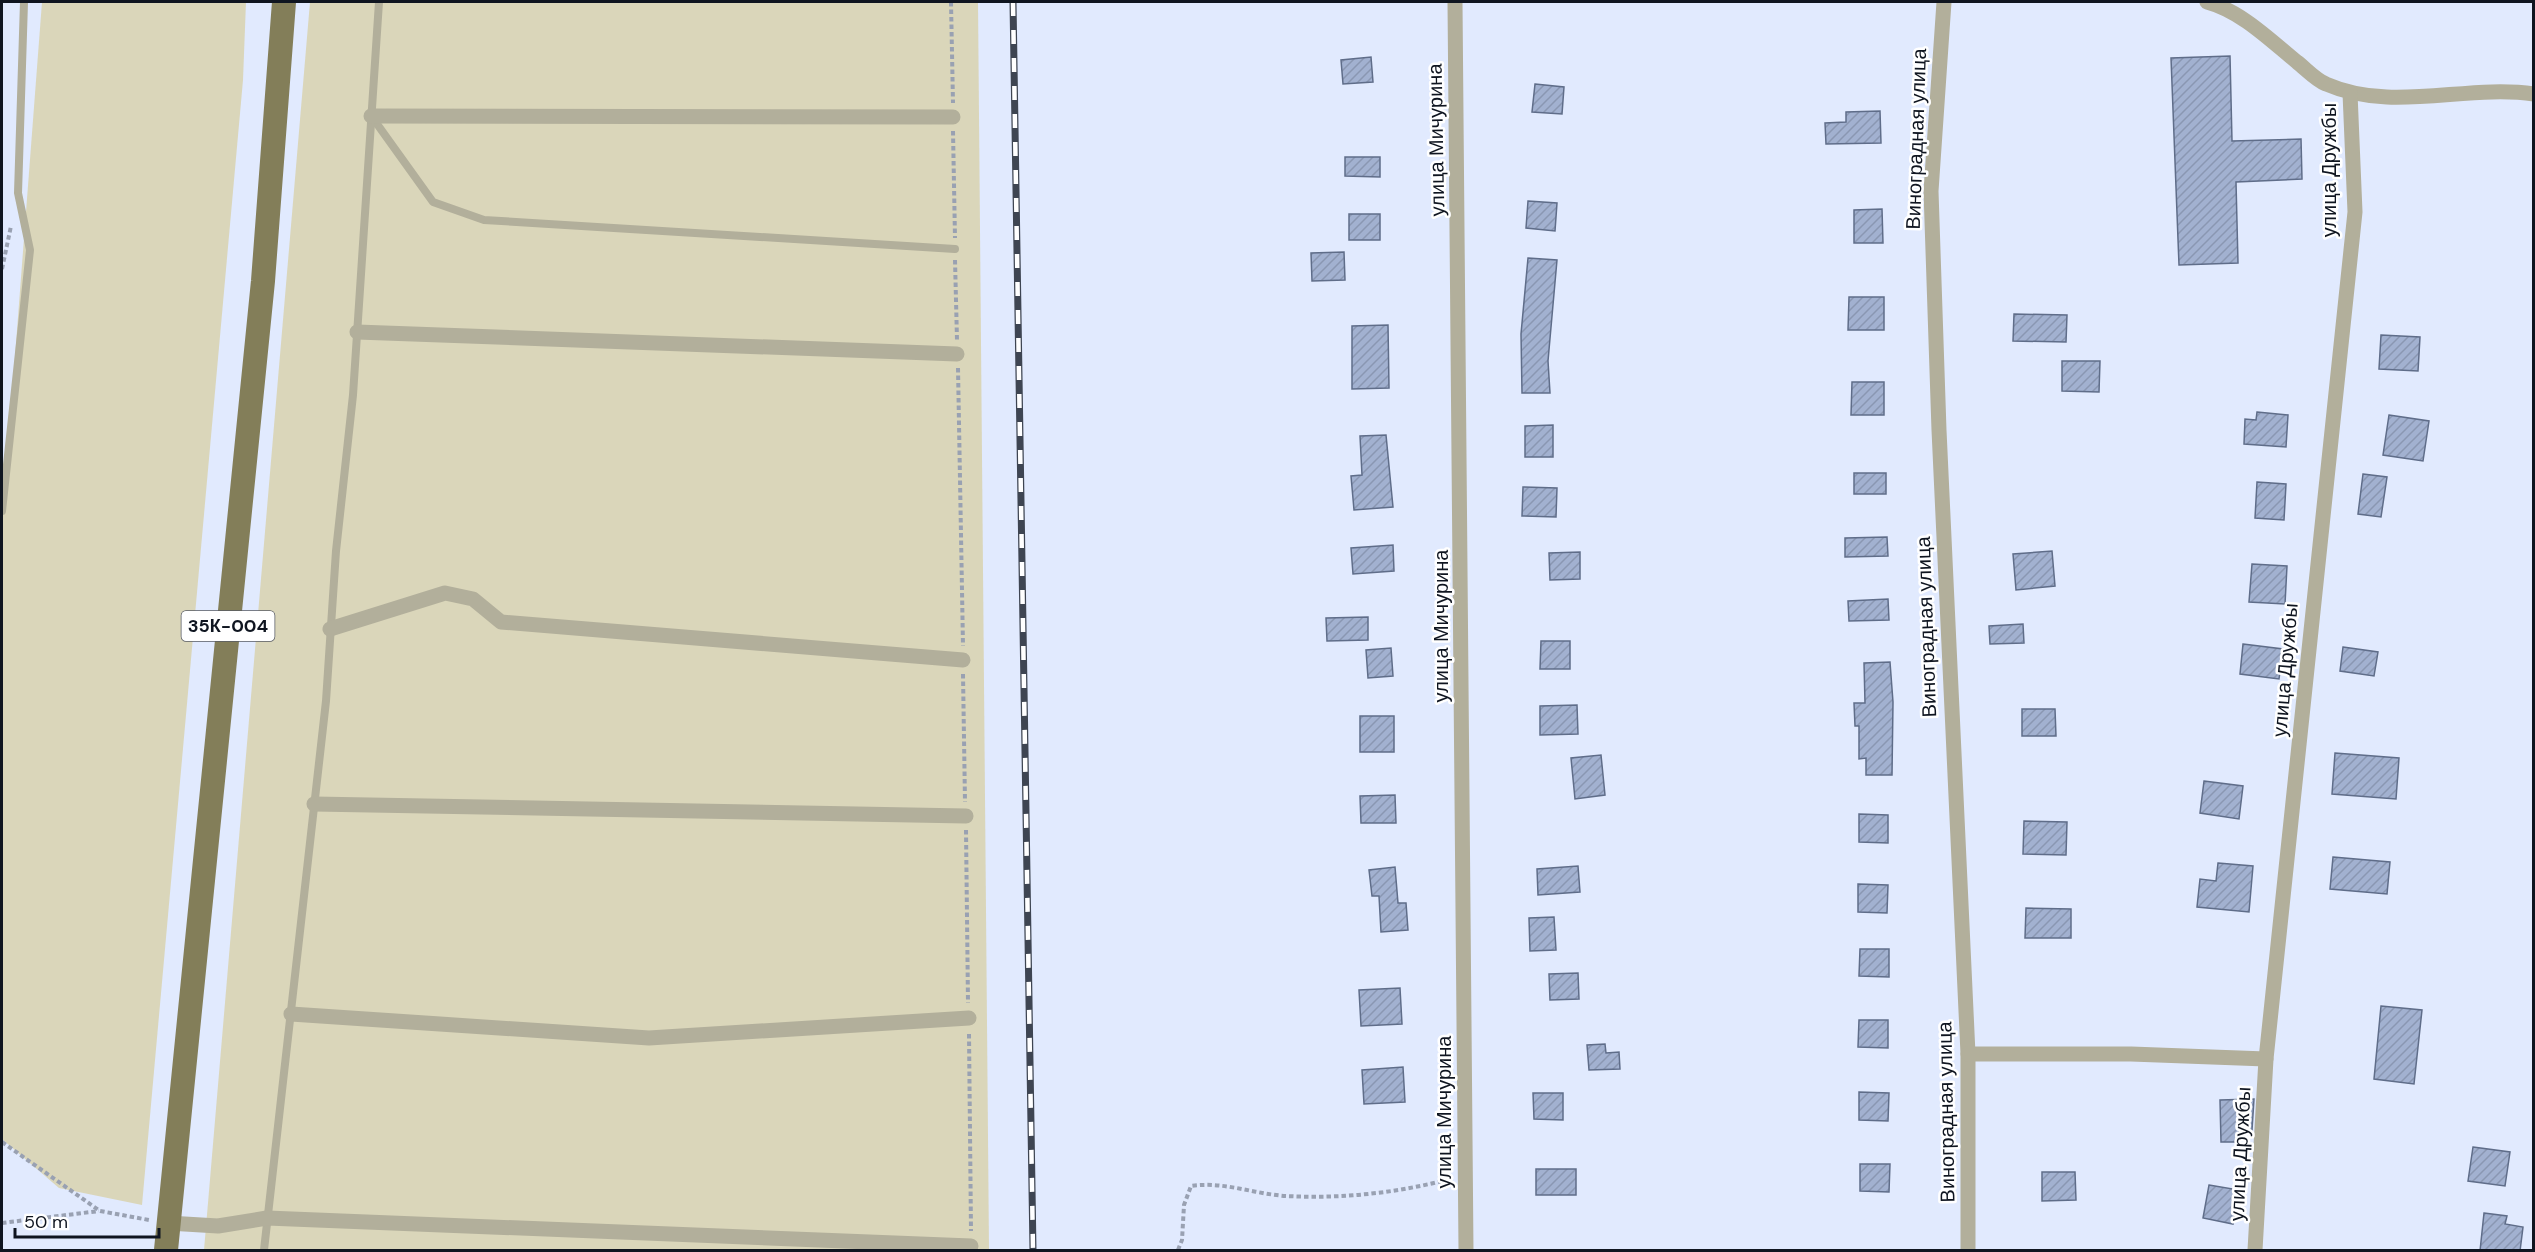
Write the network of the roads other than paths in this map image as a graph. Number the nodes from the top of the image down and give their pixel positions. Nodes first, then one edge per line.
1 (24, 2) edge
2 (284, 2) edge
3 (379, 2) edge
4 (1455, 2) edge
5 (1944, 2) edge
6 (2207, 2) edge
7 (2350, 93) junction
8 (2534, 94) edge
9 (371, 116) junction
10 (953, 117) road end
11 (955, 249) road end
12 (357, 332) junction
13 (957, 354) road end
14 (2, 511) edge
15 (330, 629) junction
16 (963, 660) road end
17 (314, 804) junction
18 (966, 816) road end
19 (291, 1014) junction
20 (969, 1018) road end
21 (1968, 1054) junction
22 (2266, 1059) junction
23 (267, 1218) junction
24 (168, 1223) junction
25 (971, 1246) road end
26 (166, 1251) edge
27 (264, 1251) edge
28 (1466, 1251) edge
29 (1968, 1251) edge
30 (2255, 1251) edge

1 - 14 lane
2 - 24 main road, 35К-004
3 - 9 lane
4 - 28 street, улица Мичурина
5 - 21 street, Виноградная улица
6 - 7 street
7 - 8 street
7 - 22 street, улица Дружбы
9 - 10 street
9 - 11 lane
9 - 12 lane
12 - 13 street
12 - 15 lane
15 - 16 street
15 - 17 lane
17 - 18 street
17 - 19 lane
19 - 20 street
19 - 23 lane
21 - 22 street
21 - 29 street, Виноградная улица
22 - 30 street, улица Дружбы
23 - 24 street
23 - 25 street
23 - 27 lane
24 - 26 main road, 35К-004

